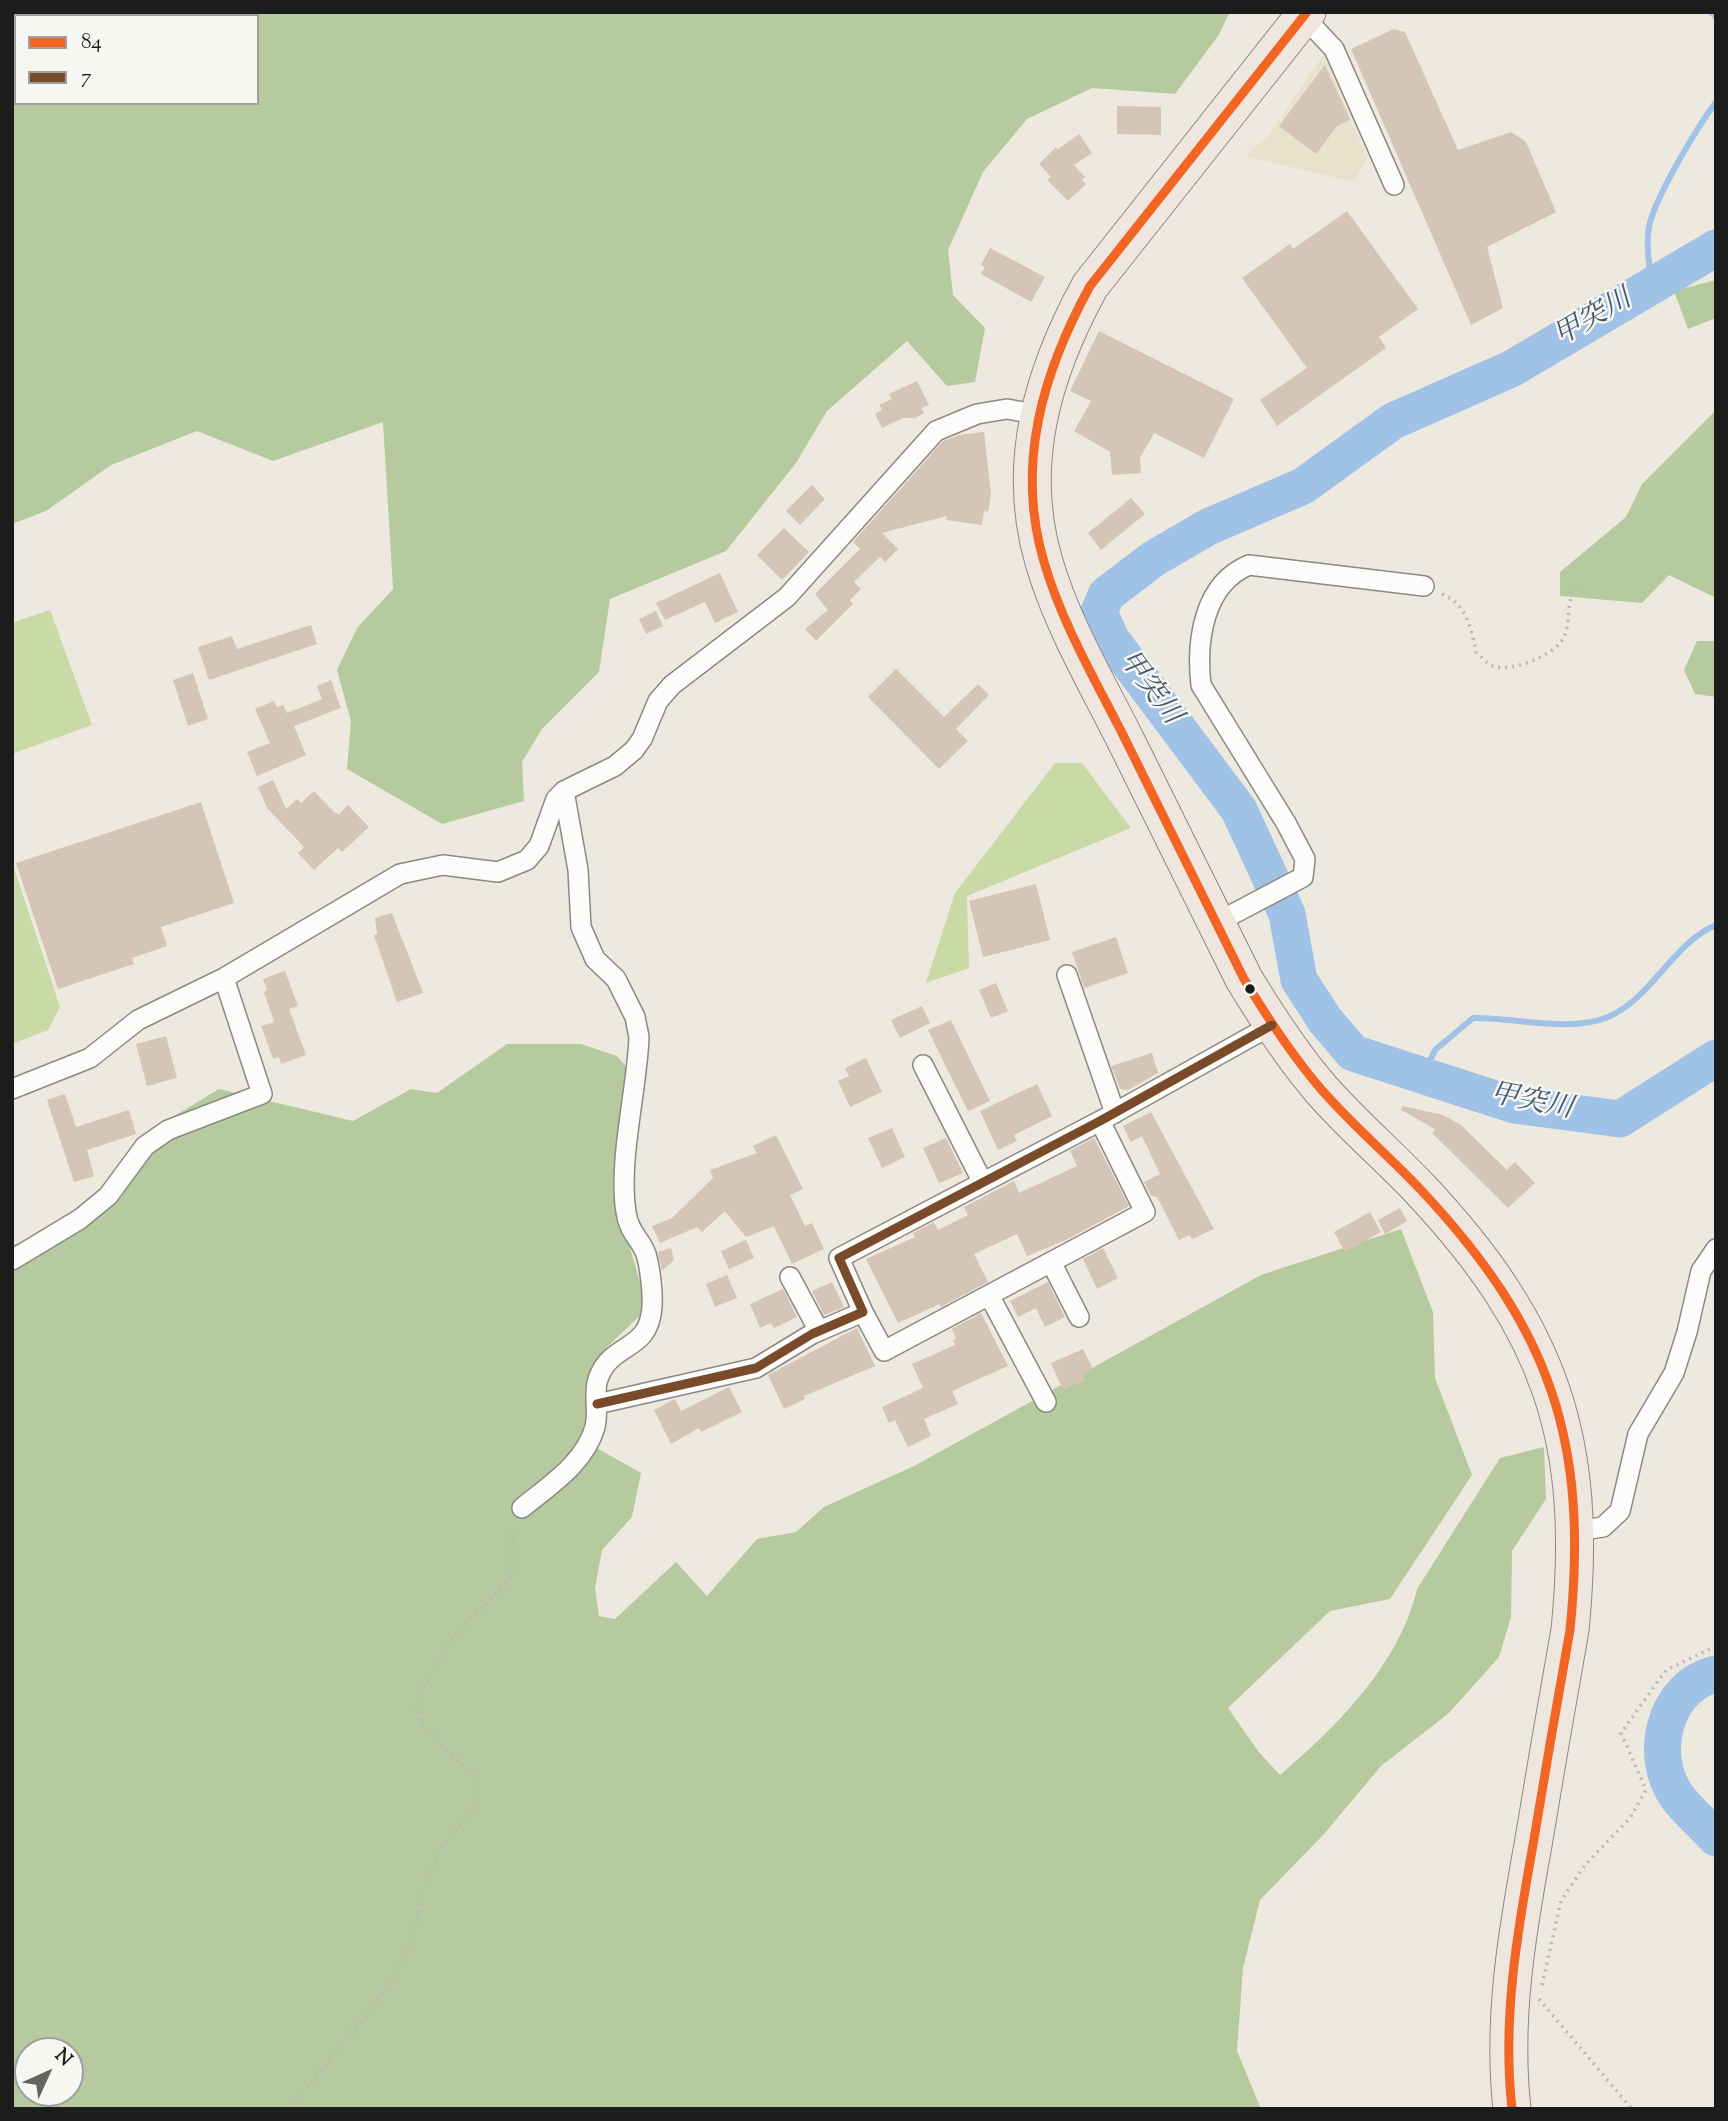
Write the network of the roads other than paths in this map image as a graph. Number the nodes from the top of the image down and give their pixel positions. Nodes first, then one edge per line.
1 (1305, 14) edge
2 (1394, 185) dead end
3 (1040, 415) junction
4 (1424, 586) road end
5 (565, 791) junction
6 (1223, 919) junction
7 (1067, 975) dead end
8 (224, 978) junction
9 (1272, 1025) junction
10 (923, 1065) dead end
11 (12, 1089) edge
12 (1107, 1117) junction
13 (982, 1181) junction
14 (1716, 1249) edge
15 (12, 1260) edge
16 (1051, 1262) junction
17 (790, 1277) dead end
18 (989, 1295) junction
19 (863, 1312) junction
20 (1079, 1317) dead end
21 (819, 1331) junction
22 (1046, 1402) dead end
23 (597, 1405) junction
24 (522, 1508) road end
25 (1577, 1531) junction
26 (1512, 2109) edge

1 - 2 street
1 - 3 highway
3 - 5 street
3 - 6 highway
4 - 6 street
5 - 8 street
5 - 23 street
6 - 9 highway
7 - 12 street
8 - 11 street
8 - 15 street
9 - 12 street
9 - 25 highway
10 - 13 street
12 - 13 street
12 - 16 street
13 - 19 street
14 - 25 street
16 - 18 street
16 - 20 street
17 - 21 street
18 - 19 street
18 - 22 street
19 - 21 street
21 - 23 street
23 - 24 street
25 - 26 highway

